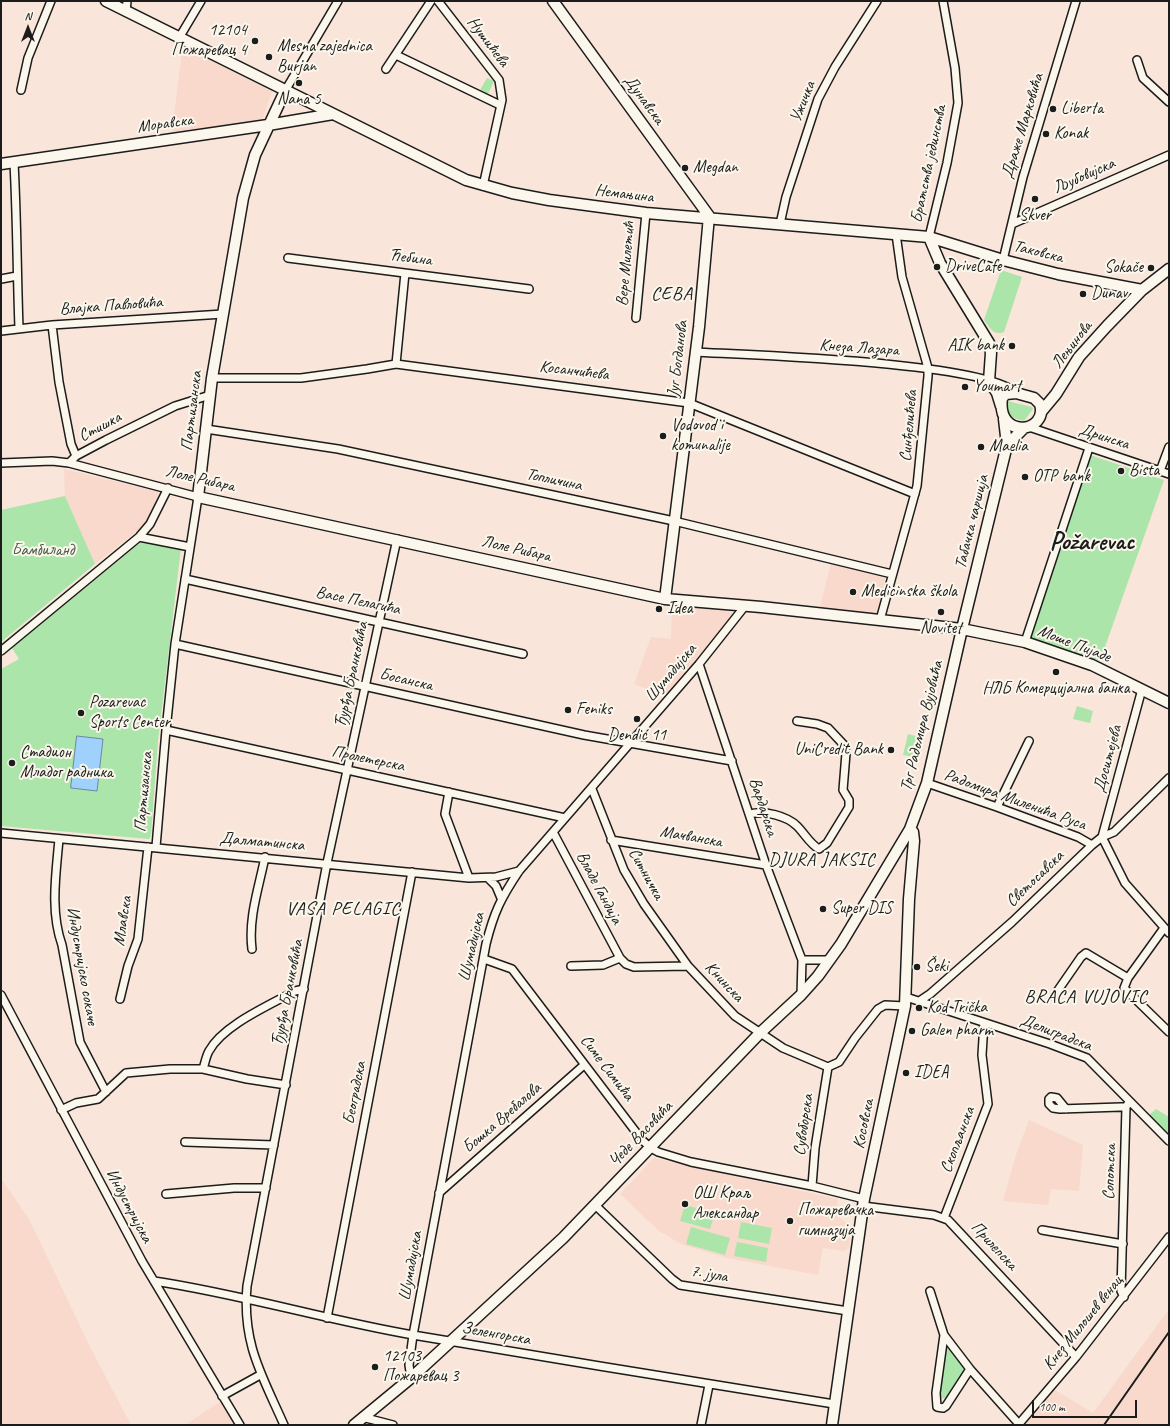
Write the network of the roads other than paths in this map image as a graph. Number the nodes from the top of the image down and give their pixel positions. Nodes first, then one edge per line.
1 (51, 1) edge
2 (106, 1) edge
3 (127, 1) edge
4 (201, 1) edge
5 (338, 1) edge
6 (431, 1) edge
7 (438, 1) edge
8 (553, 1) edge
9 (877, 1) edge
10 (943, 1) edge
11 (1076, 1) edge
12 (126, 12) junction
13 (178, 38) junction
14 (396, 55) junction
15 (1136, 60) dead end
16 (386, 69) dead end
17 (20, 90) dead end
18 (285, 91) junction
19 (1169, 102) edge
20 (500, 105) junction
21 (334, 114) junction
22 (268, 125) junction
23 (1169, 155) edge
24 (14, 163) junction
25 (1, 164) edge
26 (483, 186) junction
27 (646, 213) junction
28 (709, 218) junction
29 (780, 224) junction
30 (1012, 224) junction
31 (896, 234) junction
32 (929, 237) junction
33 (288, 258) dead end
34 (1003, 260) junction
35 (1169, 269) edge
36 (405, 273) junction
37 (17, 276) junction
38 (1, 279) edge
39 (529, 289) dead end
40 (1142, 290) junction
41 (223, 314) junction
42 (636, 318) dead end
43 (52, 325) junction
44 (19, 328) junction
45 (1, 331) edge
46 (695, 352) junction
47 (396, 364) junction
48 (928, 368) junction
49 (212, 378) junction
50 (989, 381) junction
51 (1016, 393) junction
52 (1056, 394) junction
53 (210, 395) junction
54 (1034, 398) junction
55 (689, 402) junction
56 (1001, 406) junction
57 (1041, 412) junction
58 (1004, 420) junction
59 (1026, 428) junction
60 (206, 429) junction
61 (1007, 445) junction
62 (1169, 447) edge
63 (1088, 448) junction
64 (76, 456) junction
65 (1, 463) edge
66 (69, 463) junction
67 (1160, 471) junction
68 (1169, 474) edge
69 (168, 488) junction
70 (915, 494) junction
71 (198, 496) junction
72 (674, 521) junction
73 (139, 537) junction
74 (397, 539) junction
75 (190, 547) junction
76 (892, 574) junction
77 (185, 579) junction
78 (664, 598) junction
79 (745, 606) junction
80 (880, 620) junction
81 (379, 621) junction
82 (962, 629) junction
83 (1025, 642) junction
84 (175, 644) junction
85 (1, 651) edge
86 (523, 654) dead end
87 (699, 664) junction
88 (364, 686) junction
89 (1142, 690) junction
90 (1169, 703) edge
91 (797, 721) dead end
92 (166, 730) junction
93 (1030, 741) dead end
94 (630, 744) junction
95 (732, 761) junction
96 (347, 770) junction
97 (1169, 778) edge
98 (927, 783) junction
99 (592, 789) junction
100 (449, 792) junction
101 (997, 807) junction
102 (750, 814) junction
103 (565, 818) junction
104 (910, 829) junction
105 (552, 832) junction
106 (1, 833) edge
107 (1102, 837) junction
108 (59, 839) junction
109 (611, 840) junction
110 (1092, 845) junction
111 (152, 847) junction
112 (265, 857) junction
113 (895, 857) junction
114 (912, 862) junction
115 (327, 863) junction
116 (766, 865) junction
117 (519, 871) junction
118 (412, 872) junction
119 (469, 878) junction
120 (488, 878) junction
121 (501, 898) junction
122 (1167, 931) edge
123 (252, 949) dead end
124 (620, 958) junction
125 (484, 960) junction
126 (802, 960) junction
127 (830, 960) junction
128 (570, 966) dead end
129 (688, 966) junction
130 (1128, 978) junction
131 (304, 989) junction
132 (1, 995) edge
133 (800, 995) junction
134 (1054, 996) dead end
135 (120, 999) dead end
136 (921, 1000) junction
137 (906, 1001) junction
138 (984, 1023) junction
139 (1169, 1032) edge
140 (760, 1033) junction
141 (584, 1065) junction
142 (828, 1067) junction
143 (203, 1069) junction
144 (286, 1085) junction
145 (106, 1092) junction
146 (1128, 1105) junction
147 (1066, 1109) dead end
148 (61, 1110) junction
149 (1169, 1141) edge
150 (184, 1142) dead end
151 (274, 1145) junction
152 (651, 1148) junction
153 (812, 1186) junction
154 (266, 1188) junction
155 (439, 1193) junction
156 (166, 1194) dead end
157 (863, 1203) junction
158 (595, 1205) junction
159 (944, 1218) junction
160 (1042, 1230) dead end
161 (1169, 1237) edge
162 (1123, 1244) junction
163 (154, 1281) junction
164 (930, 1291) dead end
165 (246, 1298) junction
166 (1124, 1298) junction
167 (848, 1311) junction
168 (327, 1318) junction
169 (413, 1335) junction
170 (944, 1335) junction
171 (452, 1341) junction
172 (1076, 1357) junction
173 (970, 1369) junction
174 (260, 1375) junction
175 (411, 1378) junction
176 (709, 1384) junction
177 (222, 1396) junction
178 (834, 1404) junction
179 (362, 1418) junction
180 (1018, 1424) edge
181 (240, 1425) edge
182 (284, 1425) edge
183 (354, 1425) edge
184 (393, 1425) edge
185 (701, 1425) edge
186 (832, 1425) edge

1 - 17 street
2 - 12 street, Немањина
3 - 12 street
4 - 13 street
5 - 18 street, Партизанска
6 - 14 street
7 - 20 street, Нушићева
8 - 28 street, Дунавска
9 - 29 street, Ужичка
10 - 32 street, Братства јединства
11 - 30 street, Драже Марковића
12 - 13 street, Немањина
13 - 18 street, Немањина
14 - 16 street
14 - 20 street
15 - 19 street
18 - 21 street, Немањина
18 - 22 street, Партизанска
20 - 26 street, Нушићева
21 - 22 street, Моравска
21 - 26 street, Немањина
22 - 24 street, Моравска
22 - 41 street, Партизанска
23 - 30 street, Љубовијска
24 - 25 street, Моравска
24 - 37 street
26 - 27 street, Немањина
27 - 28 street, Немањина
27 - 42 street, Вере Милетић
28 - 29 street, Немањина
28 - 46 street, Југ Богданова
29 - 31 street, Немањина
30 - 34 street, Драже Марковића
31 - 32 street, Немањина
31 - 48 street, Синђелићева
32 - 34 street, Таковска
32 - 50 street
33 - 36 street, Ћебина
34 - 40 street, Таковска
35 - 40 street, Лењинова
36 - 39 street, Ћебина
36 - 47 street
37 - 38 street
37 - 44 street
40 - 52 street, Лењинова
41 - 43 street, Влајка Павловића
41 - 49 street, Партизанска
43 - 44 street, Влајка Павловића
43 - 64 street
44 - 45 street, Влајка Павловића
46 - 48 street, Кнеза Лазара
46 - 55 street, Југ Богданова
47 - 49 street, Косанчићева
47 - 55 street, Косанчићева
48 - 50 street, Кнеза Лазара
48 - 70 street, Синђелићева
49 - 53 street, Партизанска
50 - 51 street, Кнеза Лазара
50 - 56 street
51 - 54 street
51 - 56 street
52 - 54 street, Лењинова
52 - 57 street, Лењинова
53 - 60 street, Партизанска
53 - 64 street, Стишка
54 - 57 street
55 - 70 street, Косанчићева
55 - 72 street, Југ Богданова
56 - 58 street
57 - 59 street
58 - 59 street
58 - 61 street, Табачка чаршија
59 - 61 street
59 - 63 street, Дринска
60 - 71 street, Партизанска
60 - 72 street, Топличина
61 - 82 street, Табачка чаршија
62 - 67 street
63 - 67 street, Дринска
63 - 83 street
64 - 66 street, Стишка
65 - 66 street, Стишка
66 - 69 street, Лоле Рибара
67 - 68 street, Дринска
69 - 71 street, Лоле Рибара
69 - 73 street
70 - 76 street, Синђелићева
71 - 74 street, Лоле Рибара
71 - 75 street, Партизанска
72 - 76 street, Топличина
72 - 78 street, Југ Богданова
73 - 75 street
73 - 85 street
74 - 78 street, Лоле Рибара
74 - 81 street, Ђурђа Бранковића
75 - 77 street, Партизанска
76 - 80 street, Синђелићева
77 - 81 street, Васе Пелагића
77 - 84 street, Партизанска
78 - 79 street, Лоле Рибара
79 - 80 street, Лоле Рибара
79 - 87 street, Шумадијска
80 - 82 street, Лоле Рибара
81 - 86 street, Васе Пелагића
81 - 88 street, Ђурђа Бранковића
82 - 83 street, Моше Пијаде
82 - 98 street, Трг Радомира Вујовића
83 - 89 street, Моше Пијаде
84 - 88 street, Босанска
84 - 92 street, Партизанска
87 - 94 street, Шумадијска
87 - 95 street, Вардарска
88 - 94 street, Босанска
88 - 96 street, Ђурђа Бранковића
89 - 90 street, Моше Пијаде
89 - 107 street, Доситејева
91 - 102 street
92 - 96 street, Пролетерска
92 - 111 street, Партизанска
93 - 101 street
94 - 95 street, Босанска
94 - 99 street, Шумадијска
95 - 102 street, Вардарска
96 - 100 street, Пролетерска
96 - 115 street, Ђурђа Бранковића
97 - 107 street, Светосавска
98 - 101 street, Радомира Миленића Руса
98 - 104 street, Трг Радомира Вујовића
99 - 103 street, Шумадијска
99 - 109 street, Ситничка
100 - 103 street, Пролетерска
100 - 119 street
101 - 110 street, Радомира Миленића Руса
102 - 116 street, Вардарска
103 - 105 street, Шумадијска
104 - 113 street, Чеде Васовића
104 - 114 street, Косовска
105 - 117 street, Шумадијска
105 - 124 street, Владе Гандија
106 - 108 street, Далматинска
107 - 110 street, Светосавска
107 - 122 street
108 - 111 street, Далматинска
108 - 145 street, Индустријско сокаче
109 - 116 street, Мачванска
109 - 129 street, Ситничка
110 - 136 street, Светосавска
111 - 112 street, Далматинска
111 - 135 street, Млавска
112 - 115 street, Далматинска
112 - 123 street
113 - 114 street
113 - 127 street, Чеде Васовића
114 - 137 street, Косовска
115 - 118 street, Далматинска
115 - 131 street, Ђурђа Бранковића
116 - 126 street, Вардарска
117 - 120 street, Далматинска
117 - 121 street, Шумадијска
118 - 119 street, Далматинска
118 - 168 street, Београдска
119 - 120 street, Далматинска
120 - 121 street
121 - 125 street, Шумадијска
122 - 130 street
124 - 128 street
124 - 129 street, Книнска
125 - 141 street, Симе Симића
125 - 155 street, Шумадијска
126 - 127 street
126 - 133 street, Вардарска
127 - 133 street, Чеде Васовића
129 - 140 street, Книнска
130 - 134 street
130 - 139 street
131 - 143 street
131 - 144 street, Ђурђа Бранковића
132 - 148 street, Индустријска
133 - 140 street, Чеде Васовића
136 - 137 street, Делиградска
136 - 138 street, Делиградска
137 - 142 street
137 - 157 street, Косовска
138 - 146 street, Делиградска
138 - 159 street, Скопљанска
140 - 142 street
140 - 152 street, Чеде Васовића
141 - 152 street, Симе Симића
141 - 155 street, Бошка Вребалова
142 - 153 street, Сувоборска
143 - 144 street
143 - 145 street
144 - 151 street, Ђурђа Бранковића
145 - 148 street
146 - 147 street
146 - 149 street, Делиградска
146 - 162 street, Сопотска
148 - 163 street, Индустријска
150 - 151 street
151 - 154 street, Ђурђа Бранковића
152 - 153 street, Симе Симића
152 - 158 street, Чеде Васовића
153 - 157 street, Симе Симића
154 - 156 street
154 - 165 street, Ђурђа Бранковића
155 - 169 street, Шумадијска
157 - 159 street
157 - 167 street, Косовска
158 - 167 street, 7. јула
158 - 171 street, Чеде Васовића
159 - 172 street, Прилепска
160 - 162 street
161 - 166 street, Кнез Милошев венац
162 - 166 street, Сопотска
163 - 165 street, Зеленгорска
163 - 177 street, Индустријска
164 - 170 street
165 - 168 street, Зеленгорска
165 - 174 street, Ђурђа Бранковића
166 - 172 street, Кнез Милошев венац
167 - 178 street, Косовска
168 - 169 street, Зеленгорска
169 - 171 street, Зеленгорска
169 - 175 street, Шумадијска
170 - 173 street
170 - 173 street
171 - 175 street, Чеде Васовића
171 - 176 street, Зеленгорска
172 - 180 street, Кнез Милошев венац
173 - 180 street
174 - 177 street
174 - 182 street, Ђурђа Бранковића
175 - 179 street, Чеде Васовића
176 - 178 street, Зеленгорска
176 - 185 street
177 - 181 street, Индустријска
178 - 186 street, Косовска
179 - 183 street, Чеде Васовића
179 - 184 street

